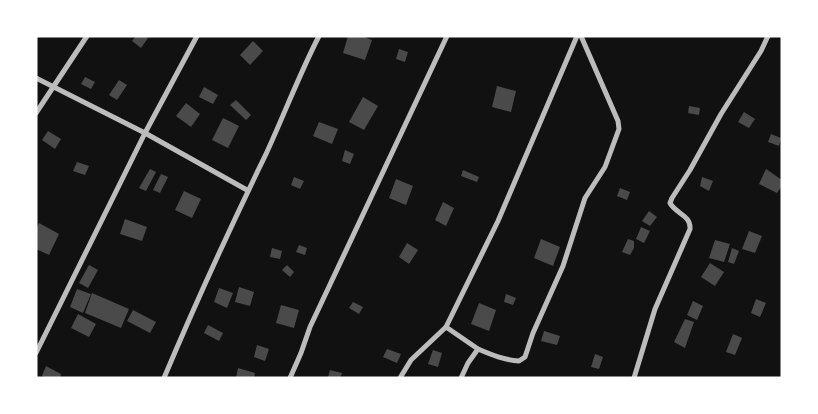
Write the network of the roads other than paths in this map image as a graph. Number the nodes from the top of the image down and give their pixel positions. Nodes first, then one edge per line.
1 (87, 36) edge
2 (197, 36) edge
3 (318, 36) edge
4 (447, 36) edge
5 (577, 36) edge
6 (581, 36) edge
7 (768, 36) edge
8 (36, 78) edge
9 (53, 87) junction
10 (36, 113) edge
11 (145, 133) junction
12 (247, 190) junction
13 (446, 327) junction
14 (478, 349) junction
15 (36, 353) edge
16 (164, 378) edge
17 (290, 378) edge
18 (400, 378) edge
19 (461, 378) edge
20 (634, 378) edge

1 - 9 street
2 - 11 street
3 - 12 street
4 - 17 street
5 - 13 street
6 - 14 street
7 - 20 street
8 - 9 street
9 - 10 street
9 - 11 street
11 - 12 street
11 - 15 street
12 - 16 street
13 - 14 street
13 - 18 street
14 - 19 street

